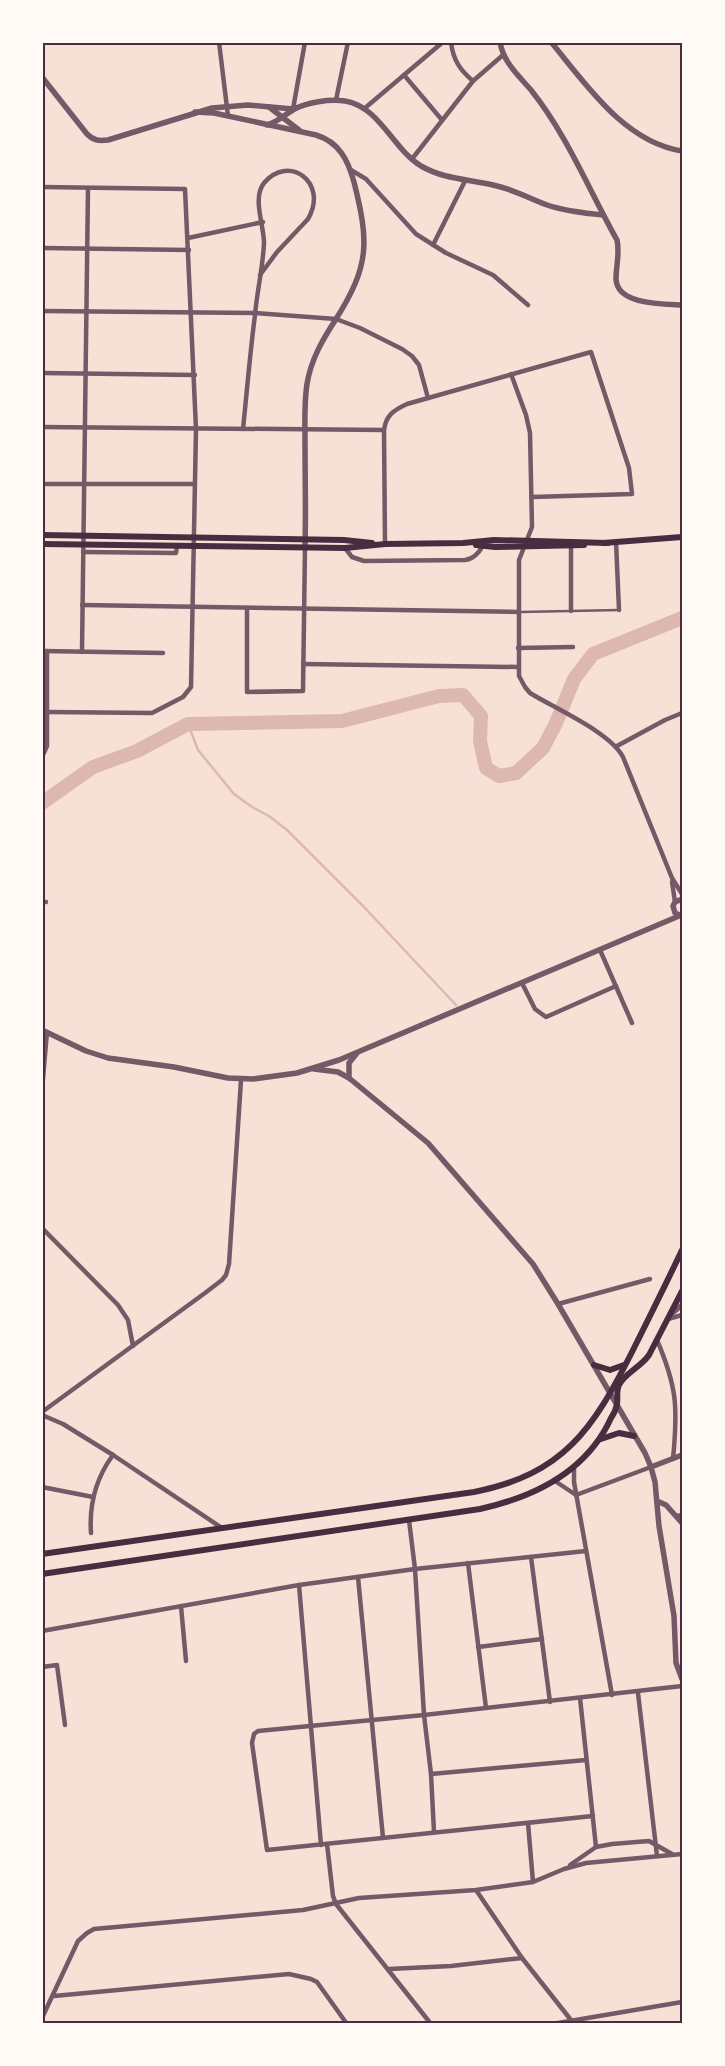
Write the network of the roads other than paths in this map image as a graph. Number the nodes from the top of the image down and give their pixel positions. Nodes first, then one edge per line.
1 (219, 42) edge
2 (305, 42) edge
3 (348, 42) edge
4 (443, 42) edge
5 (451, 42) edge
6 (500, 42) edge
7 (550, 42) edge
8 (503, 55) junction
9 (404, 75) junction
10 (42, 77) edge
11 (473, 81) junction
12 (336, 100) junction
13 (227, 106) junction
14 (268, 107) junction
15 (365, 108) junction
16 (294, 109) junction
17 (194, 112) junction
18 (228, 116) junction
19 (282, 119) junction
20 (442, 120) junction
21 (267, 125) junction
22 (303, 133) junction
23 (682, 151) edge
24 (412, 159) junction
25 (351, 170) junction
26 (465, 181) junction
27 (42, 187) edge
28 (88, 188) junction
29 (603, 215) junction
30 (263, 222) junction
31 (188, 238) junction
32 (433, 245) junction
33 (42, 248) edge
34 (88, 249) junction
35 (188, 250) junction
36 (260, 275) junction
37 (528, 305) dead end
38 (682, 305) edge
39 (42, 311) edge
40 (87, 312) junction
41 (255, 313) junction
42 (192, 314) junction
43 (336, 319) junction
44 (42, 373) edge
45 (86, 373) junction
46 (195, 374) junction
47 (511, 374) junction
48 (428, 398) junction
49 (42, 427) edge
50 (85, 427) junction
51 (196, 429) junction
52 (243, 429) junction
53 (305, 430) junction
54 (384, 430) junction
55 (42, 484) edge
56 (84, 484) junction
57 (195, 484) junction
58 (532, 497) junction
59 (42, 535) edge
60 (83, 536) junction
61 (194, 537) junction
62 (682, 537) edge
63 (305, 539) junction
64 (616, 542) junction
65 (463, 543) junction
66 (608, 543) junction
67 (42, 544) edge
68 (385, 544) junction
69 (526, 544) junction
70 (483, 545) junction
71 (194, 546) junction
72 (571, 546) junction
73 (305, 547) junction
74 (83, 548) junction
75 (345, 548) junction
76 (82, 605) junction
77 (193, 607) junction
78 (247, 608) junction
79 (304, 609) junction
80 (619, 610) joint
81 (570, 611) junction
82 (519, 612) junction
83 (573, 647) dead end
84 (518, 648) junction
85 (45, 651) edge
86 (82, 652) junction
87 (163, 653) dead end
88 (303, 664) junction
89 (518, 667) junction
90 (47, 712) junction
91 (682, 713) edge
92 (617, 746) junction
93 (42, 757) edge
94 (672, 878) junction
95 (682, 894) edge
96 (682, 899) edge
97 (675, 902) junction
98 (673, 909) junction
99 (681, 916) edge
100 (660, 924) junction
101 (600, 950) junction
102 (522, 983) junction
103 (616, 986) junction
104 (632, 1023) dead end
105 (45, 1031) edge
106 (357, 1052) junction
107 (314, 1069) junction
108 (349, 1078) junction
109 (241, 1080) junction
110 (42, 1090) edge
111 (42, 1228) edge
112 (682, 1250) edge
113 (650, 1279) dead end
114 (682, 1291) edge
115 (558, 1304) junction
116 (682, 1305) edge
117 (682, 1315) edge
118 (669, 1317) junction
119 (657, 1340) junction
120 (133, 1346) junction
121 (626, 1364) junction
122 (594, 1365) junction
123 (610, 1394) junction
124 (617, 1406) junction
125 (42, 1414) edge
126 (634, 1436) junction
127 (598, 1440) junction
128 (113, 1455) junction
129 (682, 1455) edge
130 (673, 1459) junction
131 (574, 1467) junction
132 (651, 1467) junction
133 (555, 1481) junction
134 (42, 1487) edge
135 (576, 1495) junction
136 (93, 1497) junction
137 (657, 1500) junction
138 (680, 1515) edge
139 (409, 1520) junction
140 (682, 1522) edge
141 (222, 1528) junction
142 (91, 1533) dead end
143 (586, 1551) junction
144 (42, 1554) edge
145 (531, 1558) junction
146 (468, 1564) junction
147 (415, 1569) junction
148 (42, 1574) edge
149 (358, 1577) junction
150 (299, 1585) junction
151 (181, 1606) junction
152 (42, 1631) edge
153 (542, 1639) junction
154 (478, 1647) junction
155 (186, 1660) dead end
156 (42, 1667) edge
157 (682, 1679) edge
158 (682, 1686) edge
159 (638, 1692) junction
160 (612, 1695) junction
161 (580, 1698) junction
162 (550, 1702) junction
163 (486, 1708) junction
164 (424, 1715) junction
165 (372, 1719) junction
166 (65, 1725) dead end
167 (310, 1726) junction
168 (586, 1760) junction
169 (432, 1774) junction
170 (593, 1816) junction
171 (528, 1823) junction
172 (434, 1832) junction
173 (383, 1838) junction
174 (321, 1844) junction
175 (328, 1844) junction
176 (655, 1844) junction
177 (596, 1848) junction
178 (682, 1854) edge
179 (673, 1855) junction
180 (657, 1856) junction
181 (564, 1868) junction
182 (533, 1882) junction
183 (476, 1890) junction
184 (336, 1904) junction
185 (522, 1958) junction
186 (389, 1969) junction
187 (54, 1996) junction
188 (682, 2002) edge
189 (42, 2018) edge
190 (571, 2022) edge
191 (347, 2024) edge
192 (431, 2024) edge
193 (552, 2024) edge

1 - 13 street
2 - 16 street
3 - 12 street
4 - 9 street
5 - 11 street
6 - 8 street
7 - 23 street
8 - 11 street
8 - 29 street
9 - 15 street
9 - 20 street
10 - 17 street
11 - 20 street
12 - 15 street
12 - 16 street
13 - 14 street
13 - 17 street
13 - 18 street
14 - 16 street
14 - 19 street
15 - 24 street
16 - 19 street
17 - 18 street
18 - 21 street
19 - 21 street
19 - 22 street
20 - 24 street
21 - 22 street
22 - 25 street
24 - 26 street
25 - 32 street
25 - 43 street
26 - 29 street
26 - 32 street
27 - 28 street
28 - 31 street
28 - 34 street
29 - 38 street
30 - 31 street
30 - 36 street
30 - 36 street
31 - 35 street
32 - 37 street
33 - 34 street
34 - 35 street
34 - 40 street
35 - 42 street
36 - 41 street
39 - 40 street
40 - 42 street
40 - 45 street
41 - 42 street
41 - 43 street
41 - 52 street
42 - 46 street
43 - 48 street
43 - 53 street
44 - 45 street
45 - 46 street
45 - 50 street
46 - 51 street
47 - 48 street
47 - 58 street
47 - 58 street
48 - 54 street
49 - 50 street
50 - 51 street
50 - 56 street
51 - 52 street
51 - 57 street
52 - 53 street
53 - 54 street
53 - 63 street
54 - 68 street
55 - 56 street
56 - 57 street
56 - 60 street
57 - 61 street
58 - 69 street
59 - 60 main road
60 - 61 main road
60 - 74 street
61 - 63 main road
61 - 71 street
62 - 64 main road
63 - 68 main road
63 - 73 street
64 - 66 main road
64 - 80 street
65 - 68 main road
65 - 69 main road
65 - 70 main road
66 - 69 main road
66 - 72 main road
67 - 74 main road
68 - 75 main road
69 - 70 main road
69 - 72 main road
69 - 82 street
70 - 75 street
71 - 73 main road
71 - 74 main road
71 - 77 street
72 - 81 street
73 - 75 main road
73 - 79 street
74 - 76 street
76 - 77 street
76 - 86 street
77 - 78 street
77 - 90 street
78 - 79 street
78 - 88 street
79 - 82 street
79 - 88 street
80 - 81 lane
81 - 82 lane
82 - 84 street
83 - 84 street
84 - 89 street
85 - 86 street
85 - 90 street
86 - 87 street
88 - 89 street
89 - 92 street
90 - 93 street
91 - 92 street
92 - 94 street
94 - 95 street
94 - 97 street
96 - 97 street
97 - 98 street
98 - 99 street
98 - 100 street
99 - 100 street
100 - 101 street
101 - 102 street
101 - 103 street
102 - 103 street
102 - 106 street
103 - 104 street
105 - 109 street
105 - 110 street
106 - 107 street
106 - 108 street
107 - 108 street
107 - 109 street
108 - 115 street
109 - 120 street
111 - 120 street
112 - 121 main road
113 - 115 street
114 - 118 main road
115 - 122 street
116 - 118 street
117 - 118 street
118 - 119 main road
119 - 124 main road
119 - 130 street
120 - 125 street
121 - 122 main road
121 - 123 main road
122 - 123 street
123 - 124 street
123 - 141 main road
124 - 126 street
124 - 127 main road
125 - 128 street
126 - 127 main road
126 - 132 street
127 - 131 main road
128 - 136 street
128 - 141 street
129 - 130 street
130 - 132 street
131 - 133 main road
131 - 135 street
132 - 135 street
132 - 137 street
133 - 135 street
133 - 139 main road
134 - 136 street
135 - 143 street
136 - 142 street
137 - 138 street
137 - 157 street
138 - 140 street
139 - 147 street
139 - 148 main road
141 - 144 main road
143 - 145 street
143 - 160 street
145 - 146 street
145 - 153 street
146 - 147 street
146 - 154 street
147 - 149 street
147 - 164 street
149 - 150 street
149 - 165 street
150 - 151 street
150 - 167 street
151 - 152 street
151 - 155 street
153 - 154 street
153 - 162 street
154 - 163 street
156 - 166 street
158 - 159 street
159 - 160 street
159 - 176 street
160 - 161 street
161 - 162 street
161 - 168 street
162 - 163 street
163 - 164 street
164 - 165 street
164 - 169 street
165 - 167 street
165 - 173 street
167 - 174 street
167 - 174 street
168 - 169 street
168 - 170 street
169 - 172 street
170 - 171 street
170 - 177 street
171 - 172 street
171 - 182 street
172 - 173 street
173 - 175 street
174 - 175 street
175 - 184 street
176 - 177 street
176 - 179 street
176 - 180 street
177 - 181 street
178 - 179 street
179 - 180 street
180 - 181 street
181 - 182 street
182 - 183 street
183 - 184 street
183 - 185 street
184 - 186 street
184 - 187 street
185 - 186 street
185 - 190 street
186 - 192 street
187 - 189 street
187 - 191 street
188 - 190 street
190 - 193 street

